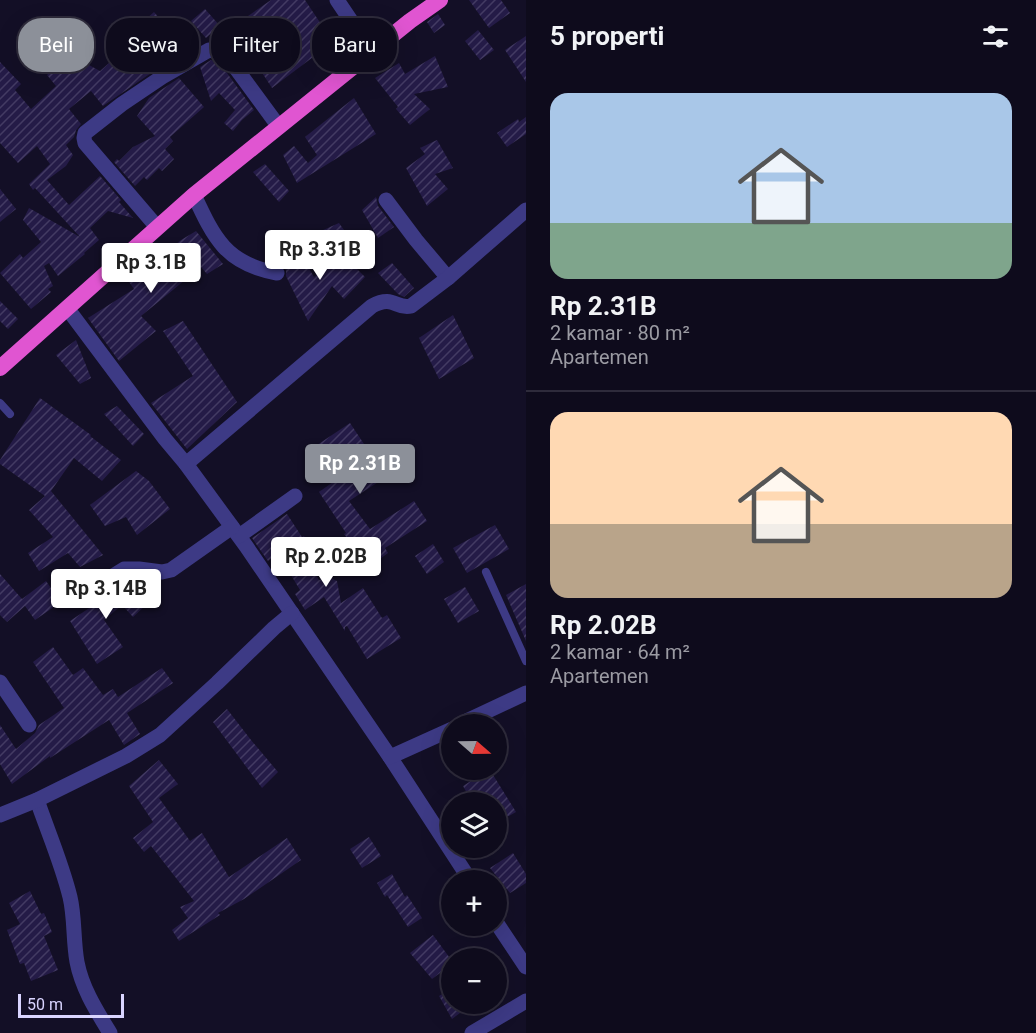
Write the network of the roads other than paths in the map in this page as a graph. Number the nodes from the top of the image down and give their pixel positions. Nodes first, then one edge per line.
1 (337, 0) edge
2 (440, 0) edge
3 (349, 18) edge
4 (397, 32) edge
5 (347, 72) edge
6 (279, 127) junction
7 (194, 195) junction
8 (386, 200) dead end
9 (526, 210) edge
10 (157, 226) junction
11 (277, 273) dead end
12 (448, 278) junction
13 (67, 308) junction
14 (0, 368) edge
15 (0, 404) edge
16 (10, 414) dead end
17 (186, 464) junction
18 (295, 496) dead end
19 (229, 533) junction
20 (486, 572) dead end
21 (70, 590) dead end
22 (290, 615) junction
23 (526, 661) edge
24 (0, 682) edge
25 (526, 693) edge
26 (481, 714) edge
27 (29, 725) dead end
28 (441, 734) edge
29 (390, 757) junction
30 (37, 800) junction
31 (0, 814) edge
32 (463, 870) edge
33 (505, 936) edge
34 (526, 967) edge
35 (522, 1004) edge
36 (110, 1033) edge
37 (472, 1033) edge

1 - 3 street
2 - 4 highway
5 - 6 highway
6 - 7 highway
6 - 10 street
7 - 10 highway
7 - 11 street
8 - 12 street
9 - 12 street
10 - 13 highway
12 - 17 street
13 - 14 highway
13 - 17 street
15 - 16 lane
17 - 19 street
18 - 19 street
19 - 21 street
19 - 22 street
20 - 23 lane
22 - 29 street
22 - 30 street
24 - 27 street
25 - 26 street
28 - 29 street
29 - 32 street
30 - 31 street
30 - 36 street
33 - 34 street
35 - 37 street

